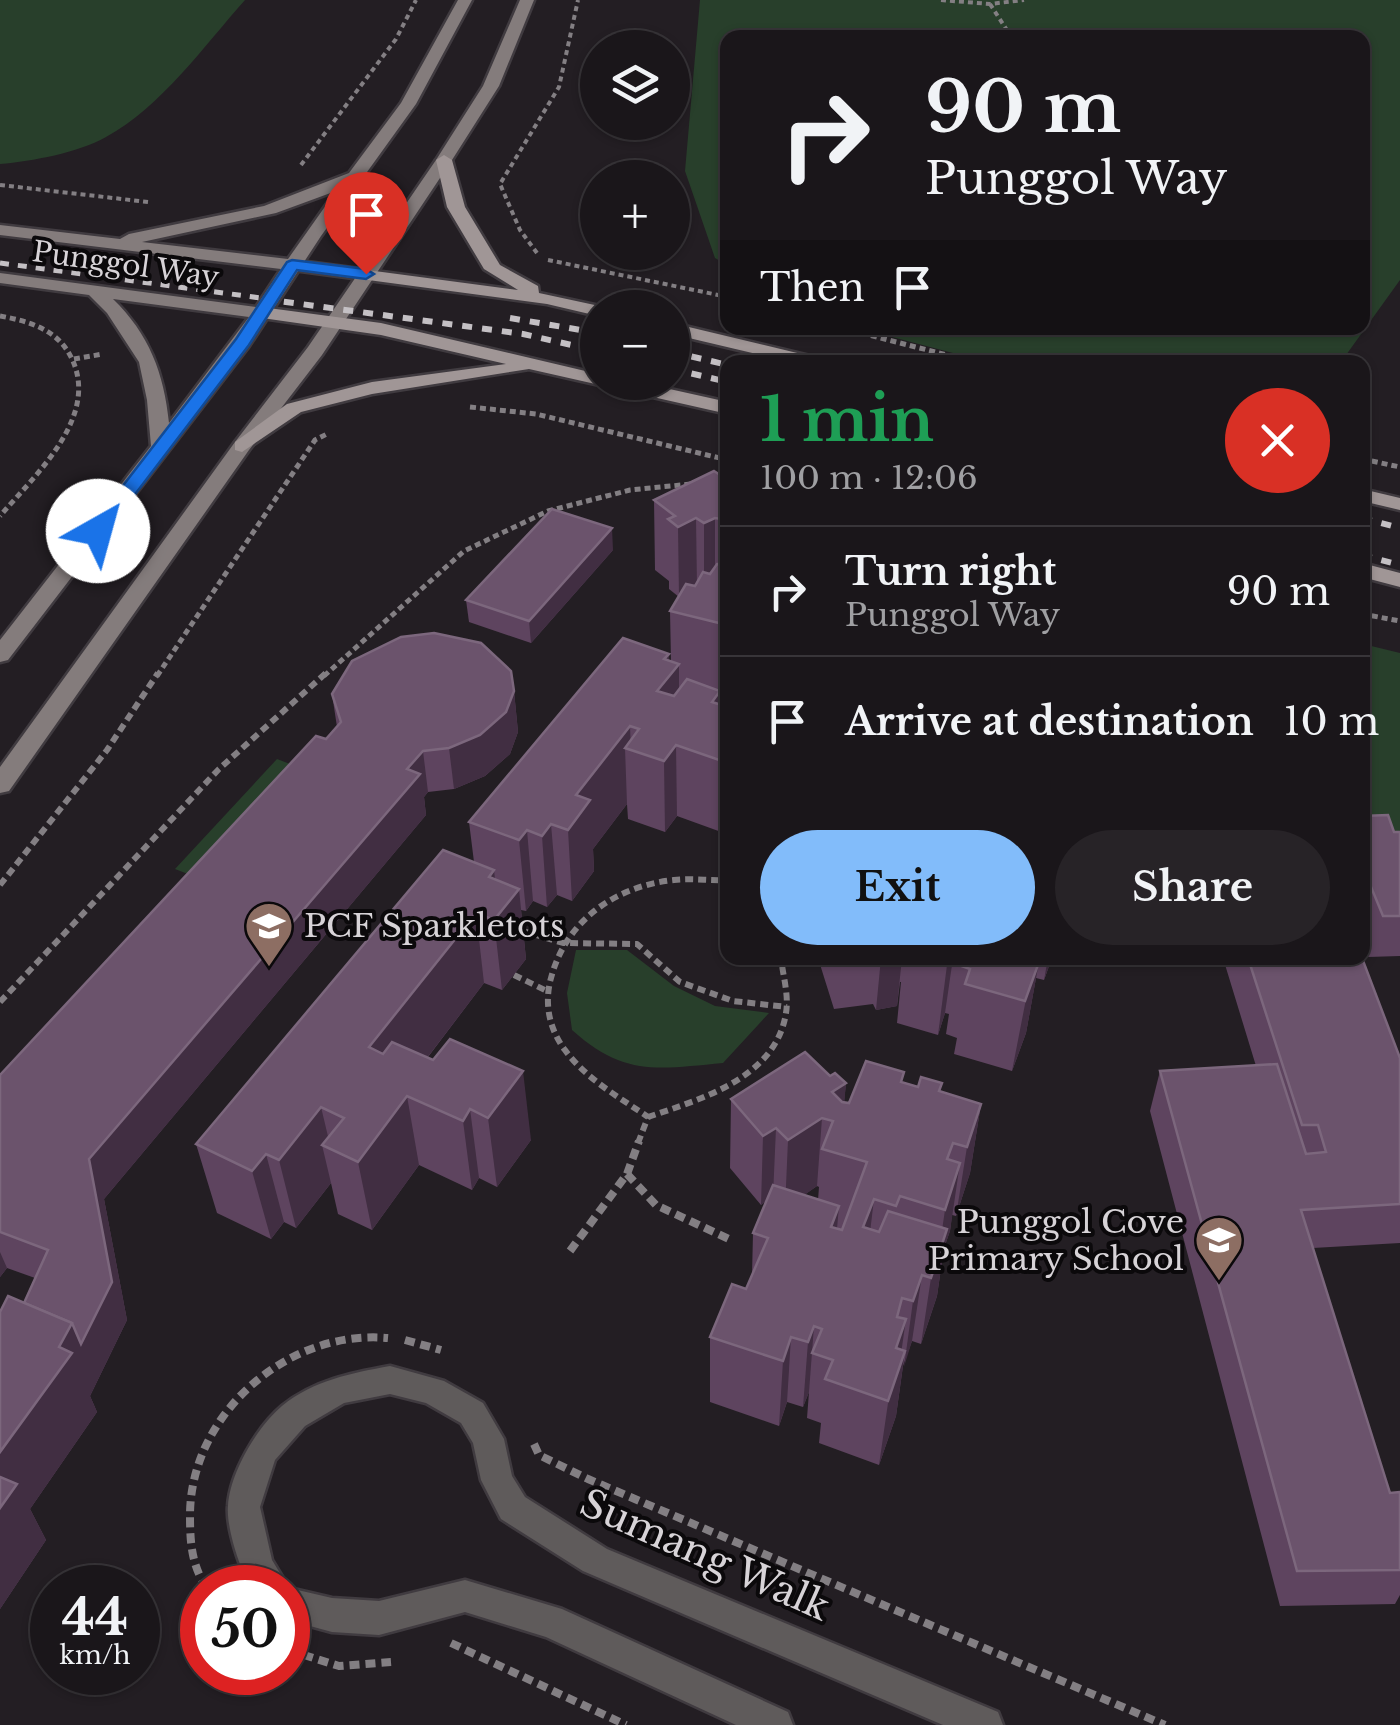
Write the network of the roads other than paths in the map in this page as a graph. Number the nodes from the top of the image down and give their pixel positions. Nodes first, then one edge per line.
1 (464, 0) edge
2 (527, 0) edge
3 (444, 160) junction
4 (357, 174) junction
5 (0, 230) edge
6 (104, 243) junction
7 (292, 265) junction
8 (366, 274) junction
9 (0, 278) edge
10 (94, 290) junction
11 (547, 299) junction
12 (580, 306) edge
13 (261, 313) junction
14 (334, 322) junction
15 (690, 332) edge
16 (782, 355) edge
17 (535, 366) junction
18 (580, 376) edge
19 (690, 400) edge
20 (720, 406) edge
21 (242, 446) junction
22 (162, 450) junction
23 (1370, 498) edge
24 (1400, 504) edge
25 (1370, 572) edge
26 (1400, 580) edge
27 (0, 655) edge
28 (0, 785) edge
29 (257, 1565) edge
30 (310, 1610) edge
31 (775, 1725) edge
32 (985, 1725) edge

1 - 4 main road
2 - 3 main road
3 - 8 main road
3 - 11 main road
4 - 6 main road
4 - 7 main road
5 - 6 main road, Punggol Way
6 - 7 main road, Punggol Way
7 - 8 main road, Punggol Way
7 - 13 main road
8 - 11 main road, Punggol Way
8 - 14 main road
9 - 10 main road, Punggol Way
10 - 13 main road, Punggol Way
10 - 22 main road
11 - 12 main road, Punggol Way
13 - 14 main road, Punggol Way
13 - 22 main road
14 - 17 main road, Punggol Way
14 - 21 main road
15 - 16 main road
17 - 18 main road, Punggol Way
17 - 21 main road
19 - 20 main road
21 - 28 main road
22 - 27 main road
23 - 24 main road
25 - 26 main road
29 - 32 street, Sumang Walk
30 - 31 street

